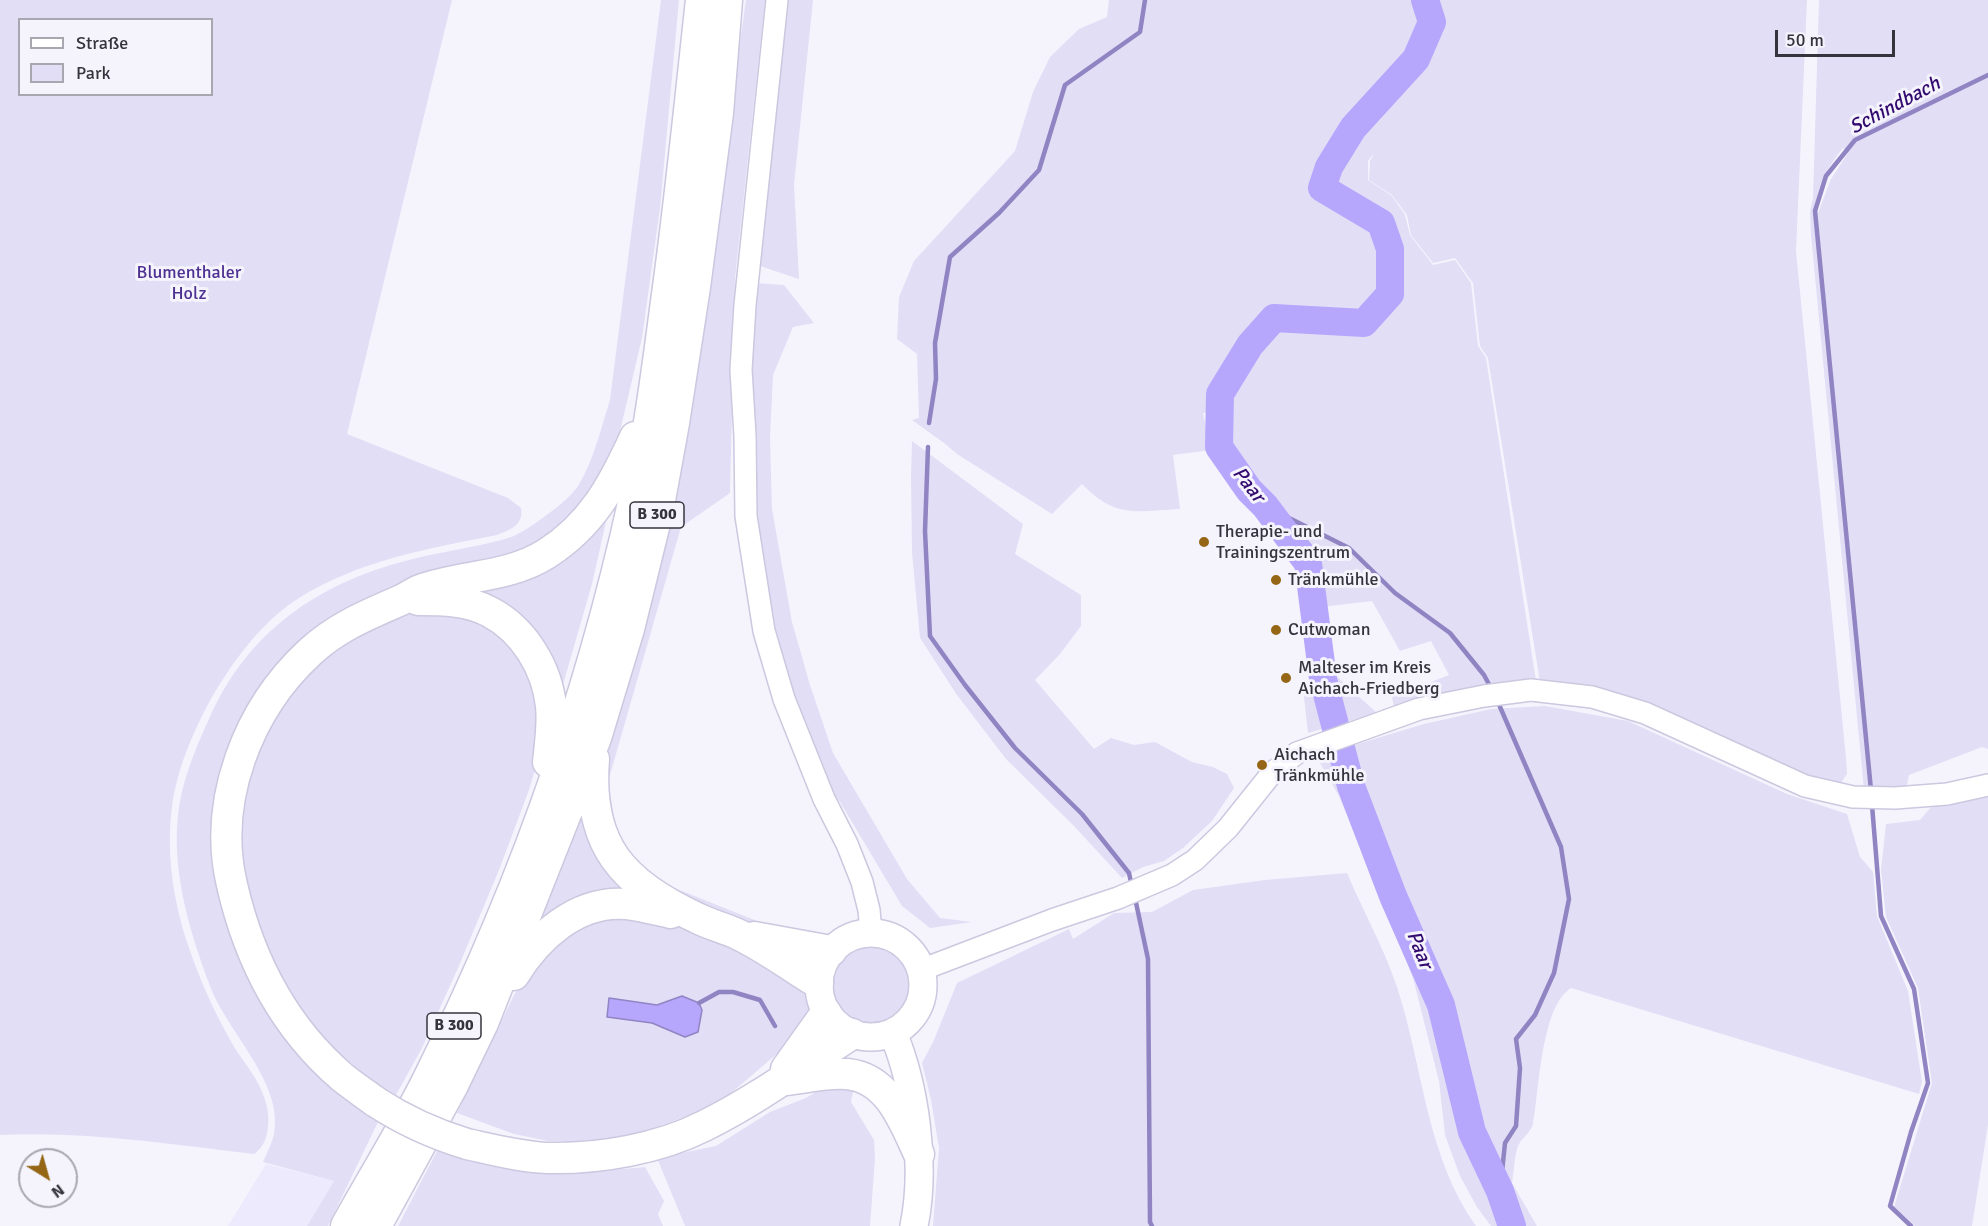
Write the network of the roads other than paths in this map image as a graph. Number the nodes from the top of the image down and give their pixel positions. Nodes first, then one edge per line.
1 (701, 0) edge
2 (727, 0) edge
3 (777, 0) edge
4 (653, 399) junction
5 (400, 600) junction
6 (596, 738) junction
7 (1988, 785) edge
8 (542, 817) junction
9 (697, 918) junction
10 (871, 932) junction
11 (737, 934) junction
12 (831, 951) junction
13 (921, 970) junction
14 (818, 983) junction
15 (826, 1013) junction
16 (483, 1023) junction
17 (892, 1033) junction
18 (852, 1034) junction
19 (777, 1081) junction
20 (919, 1154) junction
21 (346, 1226) edge
22 (376, 1226) edge
23 (914, 1226) edge

1 - 4 highway, B 300
2 - 6 highway, B 300
3 - 10 street
4 - 5 highway
4 - 8 highway, B 300
5 - 8 highway
5 - 19 highway, bridge
6 - 9 highway
6 - 16 highway, B 300
7 - 13 street
8 - 21 highway, B 300
9 - 11 highway
9 - 16 highway
10 - 12 main road
10 - 13 main road
11 - 12 highway
11 - 14 highway
12 - 14 main road
13 - 17 main road
14 - 15 main road
15 - 18 main road
15 - 19 highway
16 - 22 highway, B 300
17 - 18 main road
17 - 20 main road
18 - 19 highway
19 - 20 highway
20 - 23 main road

